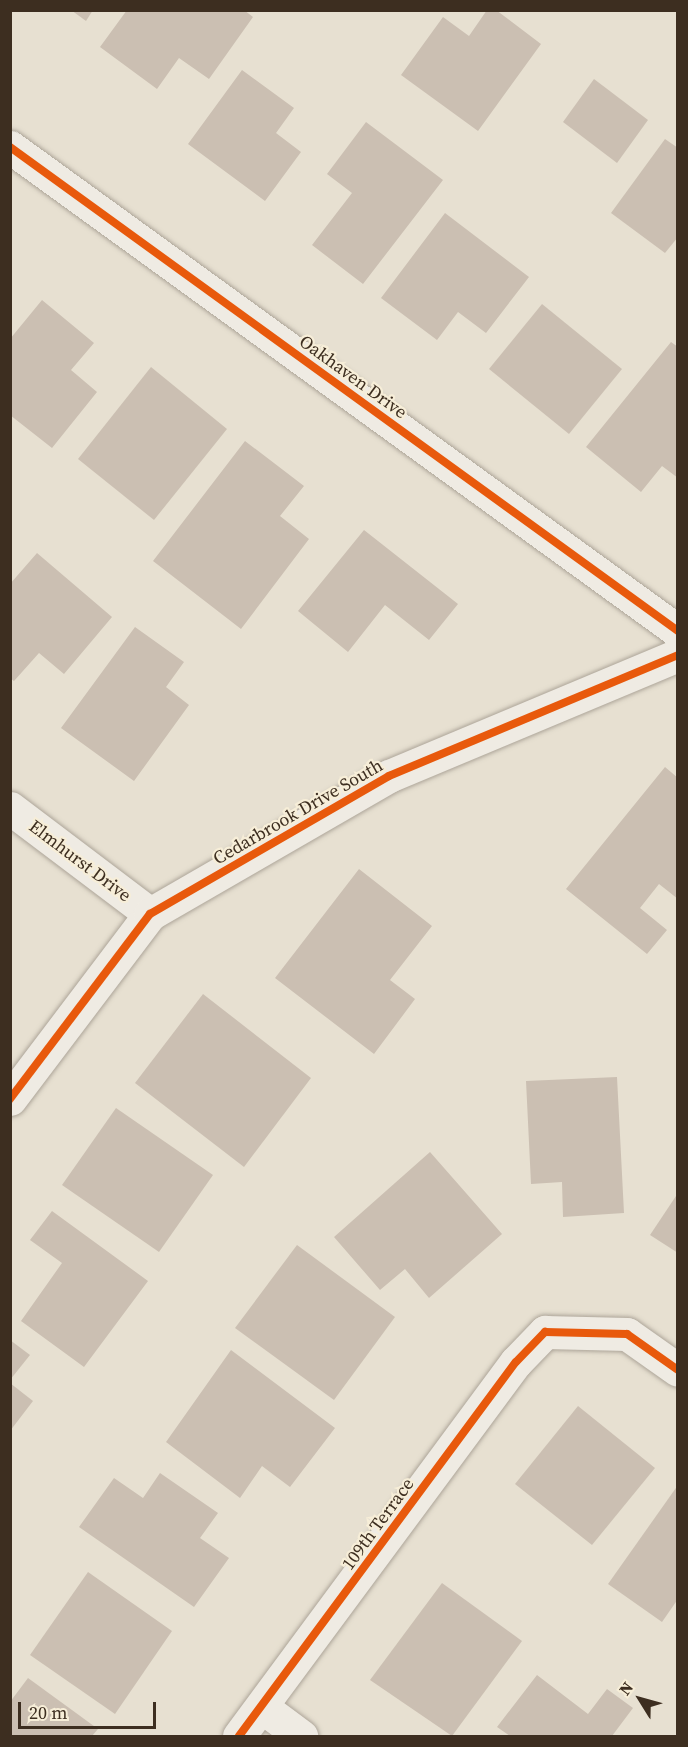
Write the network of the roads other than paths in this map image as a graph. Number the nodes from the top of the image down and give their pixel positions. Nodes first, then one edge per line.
1 (10, 147) edge
2 (678, 631) edge
3 (678, 655) edge
4 (10, 808) edge
5 (150, 914) junction
6 (10, 1099) edge
7 (678, 1370) edge
8 (262, 1707) junction
9 (239, 1737) edge
10 (301, 1737) edge

1 - 2 street, Oakhaven Drive
3 - 5 street, Cedarbrook Drive South
4 - 5 street, Elmhurst Drive
5 - 6 street, Cedarbrook Drive South
7 - 8 street, 109th Terrace
8 - 9 street, 109th Terrace
8 - 10 street

